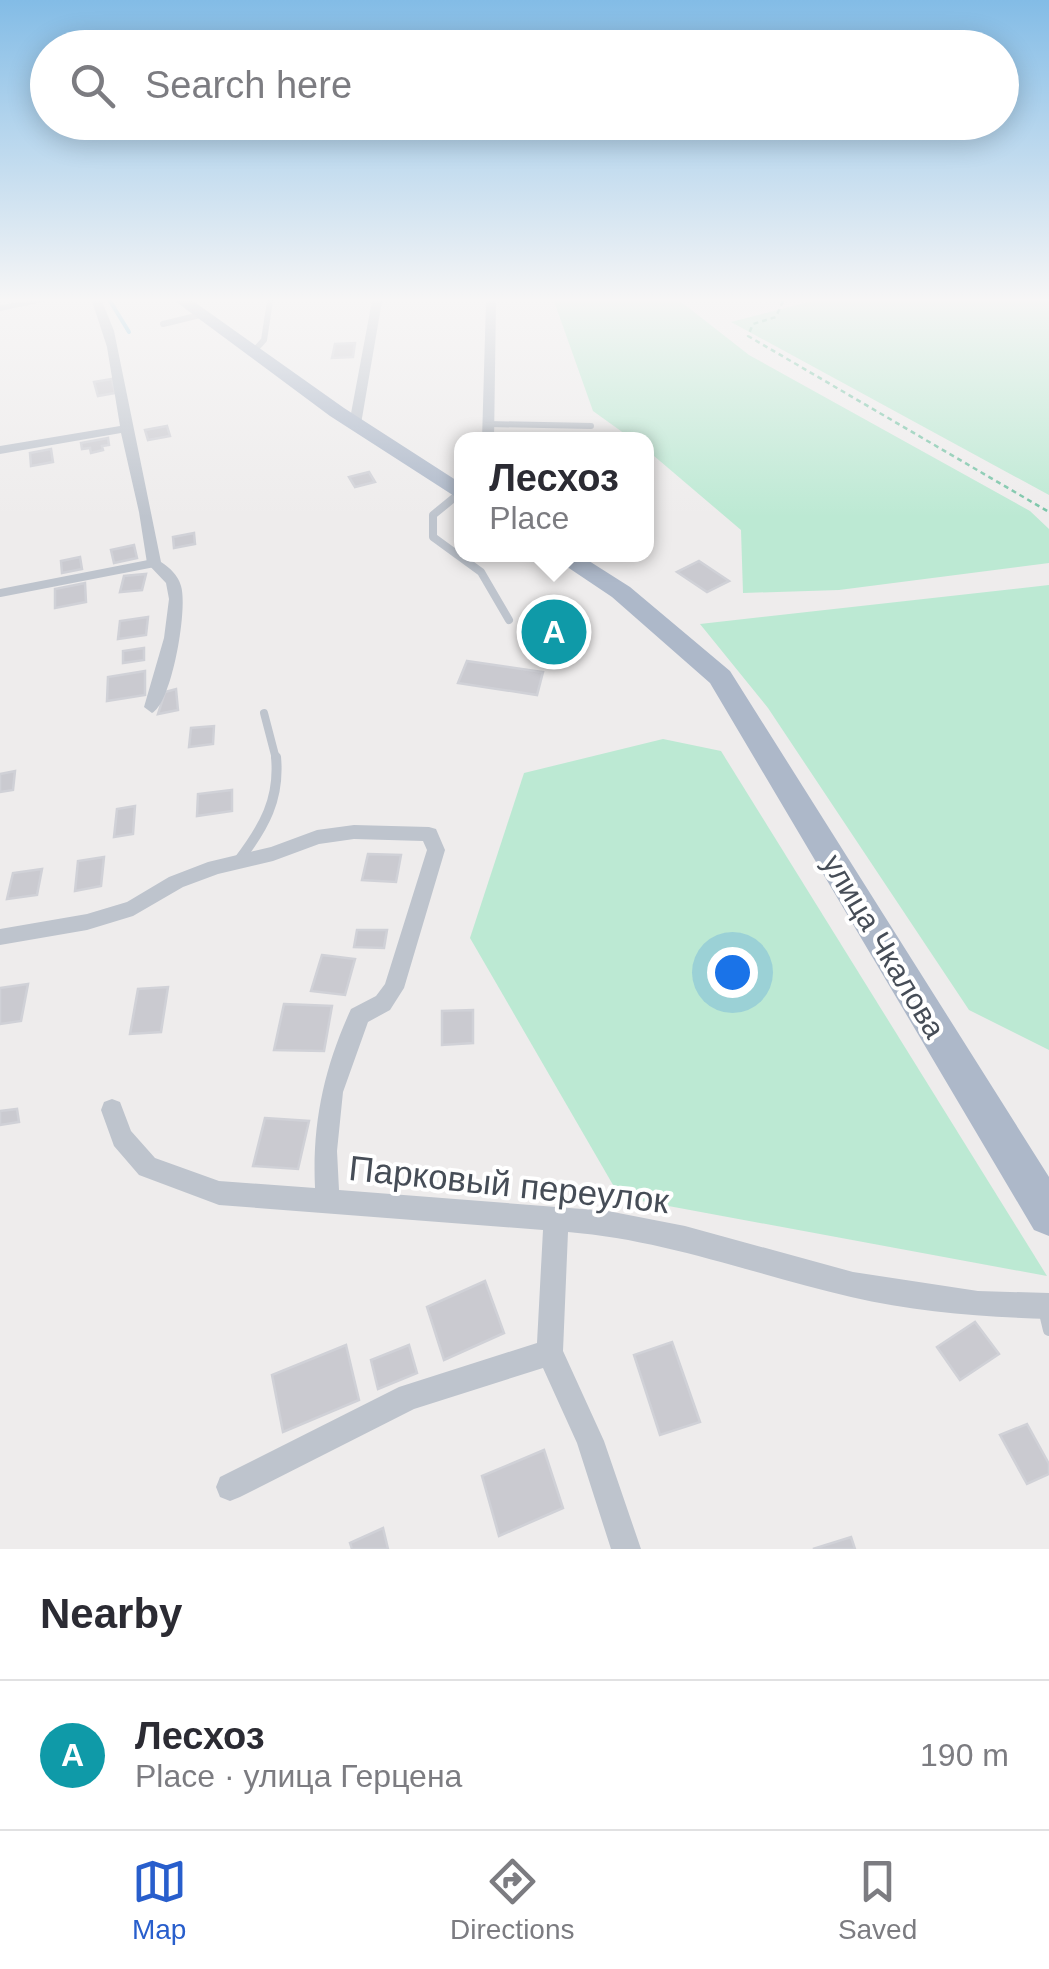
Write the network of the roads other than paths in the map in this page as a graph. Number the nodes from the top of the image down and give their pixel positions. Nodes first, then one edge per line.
1 (117, 373) edge
2 (283, 373) edge
3 (364, 373) edge
4 (490, 373) edge
5 (355, 424) junction
6 (490, 424) junction
7 (591, 426) dead end
8 (126, 428) junction
9 (489, 432) edge
10 (0, 450) edge
11 (454, 488) edge
12 (454, 498) edge
13 (454, 554) edge
14 (471, 562) edge
15 (573, 562) edge
16 (154, 563) junction
17 (0, 593) edge
18 (508, 620) dead end
19 (152, 707) dead end
20 (264, 713) dead end
21 (237, 862) junction
22 (0, 937) edge
23 (112, 1110) dead end
24 (328, 1200) junction
25 (1049, 1214) edge
26 (556, 1219) junction
27 (1047, 1314) edge
28 (550, 1352) junction
29 (230, 1488) dead end
30 (626, 1549) edge

1 - 8 street
2 - 5 main road
3 - 5 street
4 - 6 street
5 - 11 main road
6 - 7 lane
6 - 9 street
8 - 10 street
8 - 16 street
12 - 13 lane
14 - 18 lane
15 - 25 main road, улица Чкалова
16 - 17 lane
16 - 19 street
20 - 21 lane
21 - 22 street
21 - 24 street
23 - 24 street, Парковый переулок
24 - 26 street, Парковый переулок
26 - 27 street, Парковый переулок
26 - 28 street
28 - 29 street
28 - 30 street

